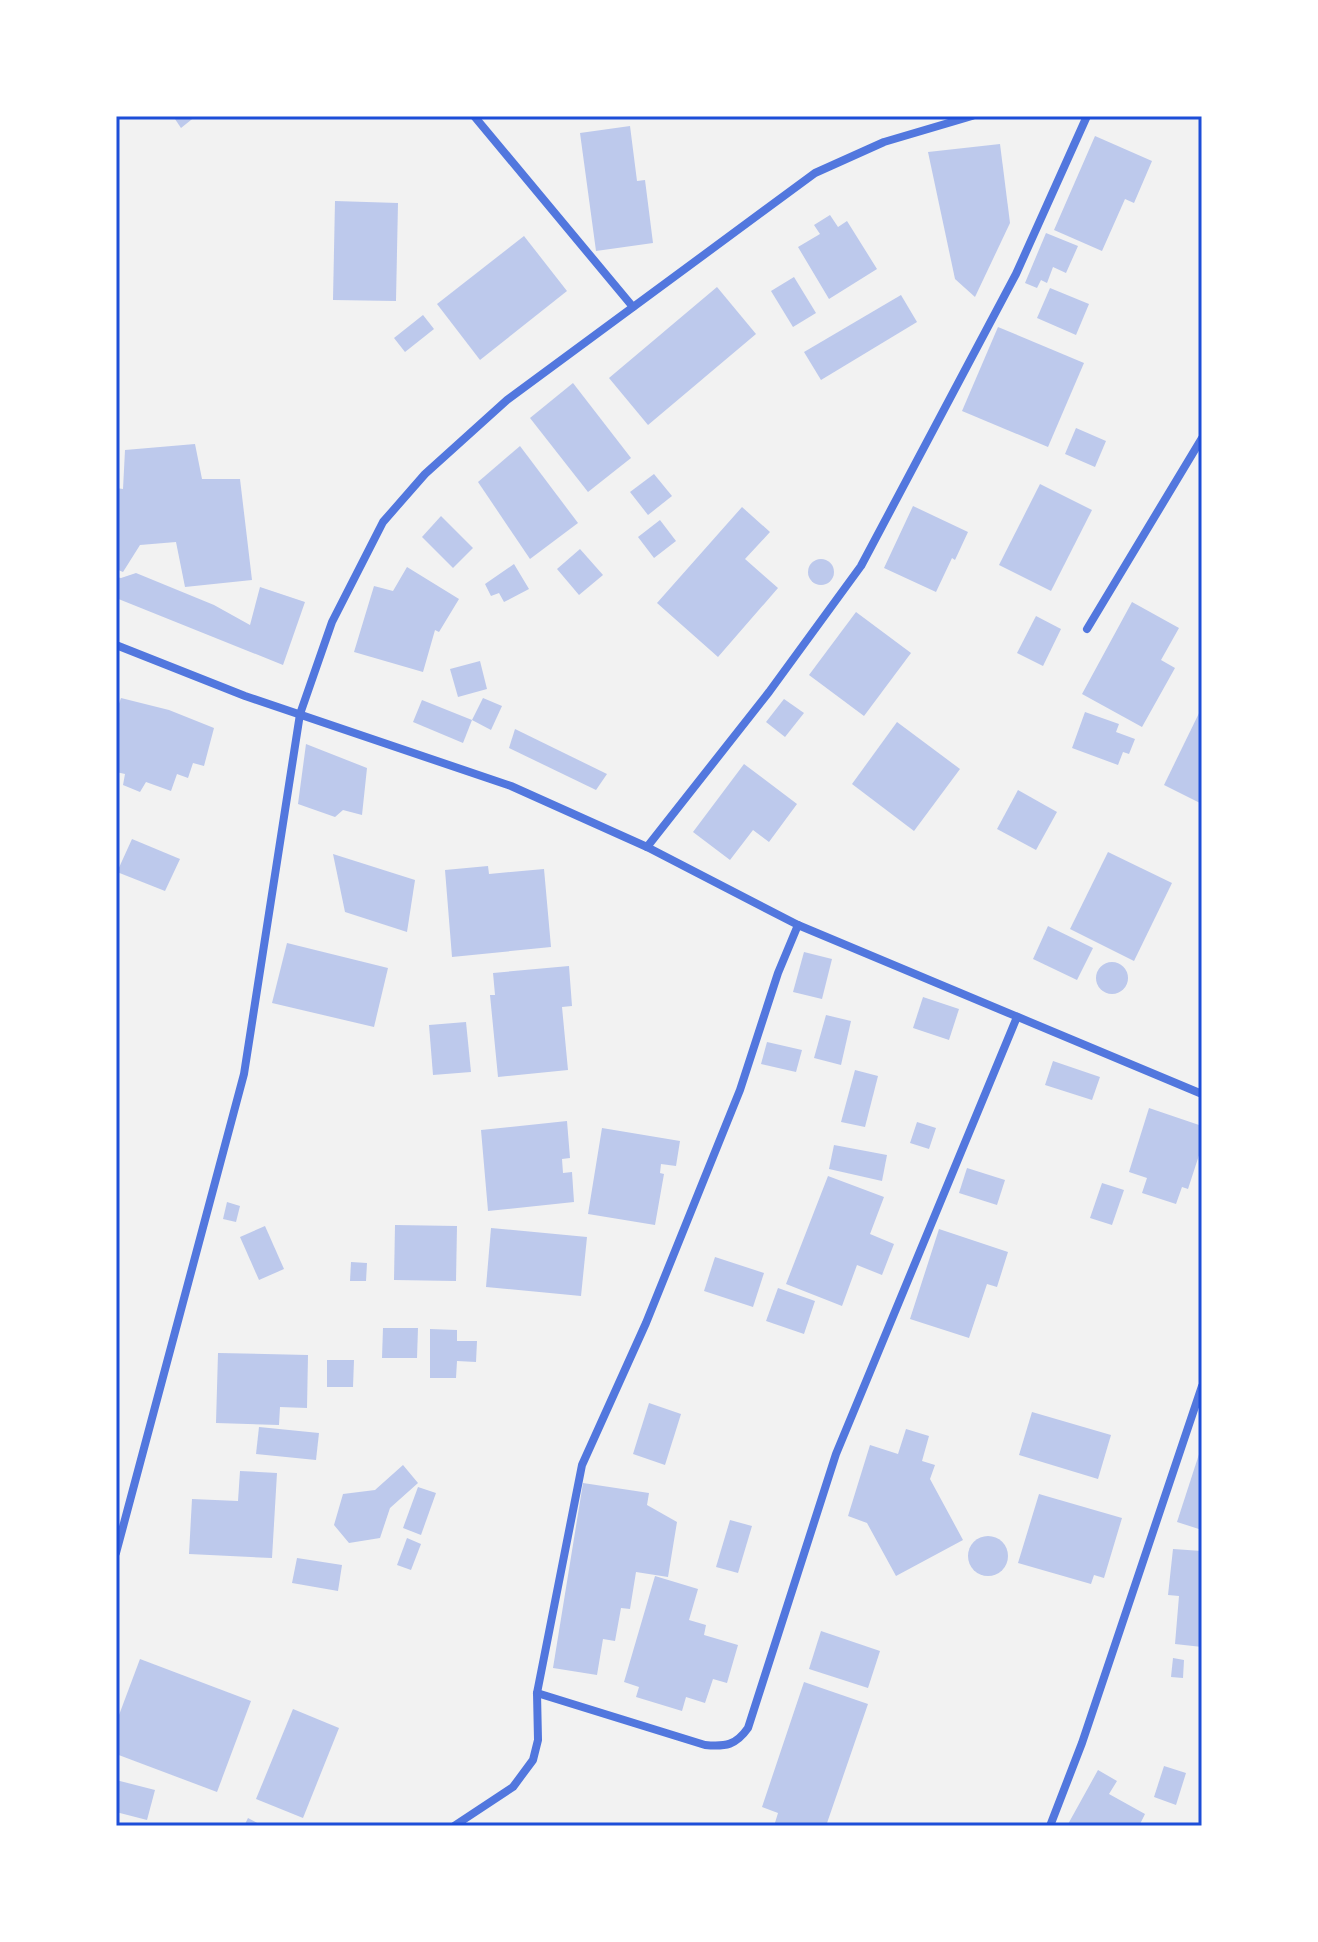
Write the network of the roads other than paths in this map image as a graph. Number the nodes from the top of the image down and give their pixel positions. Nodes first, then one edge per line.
1 (474, 116) edge
2 (972, 116) edge
3 (1087, 116) edge
4 (633, 307) junction
5 (1202, 438) edge
6 (1087, 629) dead end
7 (116, 645) edge
8 (300, 714) junction
9 (647, 847) junction
10 (798, 925) junction
11 (1017, 1017) junction
12 (1202, 1094) edge
13 (1202, 1386) edge
14 (116, 1553) edge
15 (537, 1693) junction
16 (454, 1826) edge
17 (1050, 1826) edge

1 - 4 street
2 - 4 street
3 - 9 street
4 - 8 street
5 - 6 street
7 - 8 street
8 - 9 street
8 - 14 street
9 - 10 street
10 - 11 street
10 - 15 street
11 - 12 street
11 - 15 street
13 - 17 street
15 - 16 street

